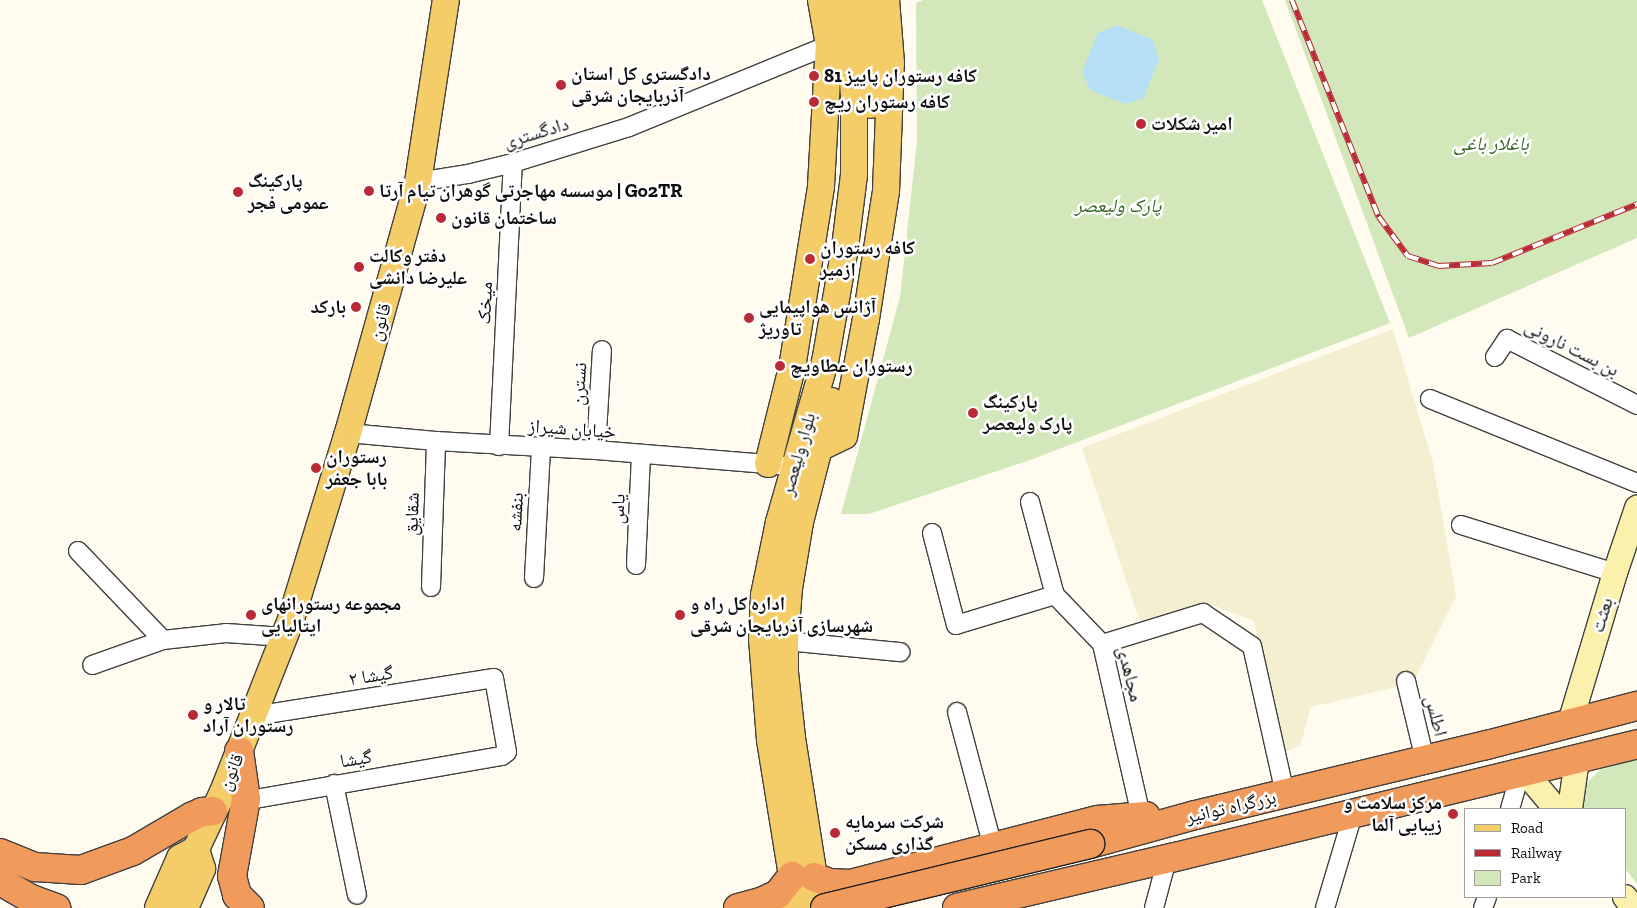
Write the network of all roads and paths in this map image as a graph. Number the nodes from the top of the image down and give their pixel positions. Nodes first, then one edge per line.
1 (446, 0) edge
2 (821, 0) edge
3 (874, 1) edge
4 (829, 45) junction
5 (513, 163) junction
6 (418, 182) junction
7 (602, 350) dead end
8 (1495, 357) dead end
9 (1430, 399) dead end
10 (1637, 405) edge
11 (348, 433) junction
12 (436, 441) junction
13 (499, 446) junction
14 (541, 448) junction
15 (596, 450) junction
16 (641, 455) junction
17 (768, 464) junction
18 (794, 466) junction
19 (1637, 483) edge
20 (1030, 502) dead end
21 (1637, 508) edge
22 (1461, 525) dead end
23 (932, 533) dead end
24 (78, 551) dead end
25 (636, 565) dead end
26 (1615, 573) junction
27 (534, 578) dead end
28 (431, 587) dead end
29 (1055, 595) junction
30 (284, 637) junction
31 (163, 640) junction
32 (785, 641) junction
33 (1102, 644) junction
34 (900, 652) dead end
35 (92, 665) dead end
36 (1406, 681) dead end
37 (1637, 706) edge
38 (957, 712) dead end
39 (254, 716) junction
40 (1570, 723) junction
41 (1637, 744) edge
42 (239, 751) junction
43 (506, 755) joint
44 (1577, 759) junction
45 (1425, 760) junction
46 (1523, 773) junction
47 (334, 784) junction
48 (1285, 794) junction
49 (246, 799) junction
50 (1510, 808) edge
51 (1555, 808) edge
52 (1570, 808) edge
53 (213, 811) junction
54 (1353, 814) junction
55 (1195, 815) junction
56 (1141, 816) junction
57 (993, 847) junction
58 (196, 849) junction
59 (0, 852) edge
60 (1162, 860) junction
61 (803, 876) junction
62 (0, 881) edge
63 (357, 895) dead end
64 (846, 896) edge
65 (1032, 899) edge
66 (56, 908) edge
67 (158, 908) edge
68 (184, 908) edge
69 (250, 908) edge
70 (738, 908) edge
71 (793, 908) edge
72 (816, 908) edge
73 (825, 908) edge
74 (957, 908) edge
75 (1154, 908) edge
76 (1325, 908) edge

1 - 6 main road, قانون
2 - 4 main road
3 - 18 main road, بلوار ولیعصر
3 - 32 main road, بلوار ولیعصر
4 - 5 street, دادگستری
4 - 17 main road
5 - 6 street, دادگستری
5 - 13 street, میخک
6 - 11 main road, قانون
7 - 15 street, نسترن
8 - 10 street, بن بست نارونی
9 - 19 street
11 - 12 street, خیابان شیراز
11 - 30 main road, قانون
12 - 13 street, خیابان شیراز
12 - 28 street, شقایق
13 - 14 street, خیابان شیراز
14 - 15 street, خیابان شیراز
14 - 27 street, بنفشه
15 - 16 street, خیابان شیراز
16 - 17 street, خیابان شیراز
16 - 25 street, یاس
17 - 18 street, خیابان شیراز
18 - 61 main road, بلوار ولیعصر
20 - 29 street, مجاهدی
21 - 26 main road, بعثت
22 - 26 street
23 - 29 street
24 - 31 street
26 - 40 main road, بعثت
29 - 33 street, مجاهدی
30 - 31 street
30 - 39 main road, قانون
31 - 35 street
32 - 34 street
32 - 61 main road, بلوار ولیعصر
33 - 48 street
33 - 56 street, مجاهدی
36 - 45 street, اطلس
37 - 40 highway, بزرگراه توانیر
38 - 57 street
39 - 42 main road, قانون
39 - 43 street, گیشا ۲
40 - 45 highway, بزرگراه توانیر
41 - 44 highway, بزرگراه توانیر
42 - 49 highway
42 - 53 main road, قانون
43 - 47 street, گیشا
44 - 46 highway, بزرگراه توانیر
44 - 52 main road
45 - 48 highway, بزرگراه توانیر
46 - 50 street
46 - 51 main road
46 - 54 highway, بزرگراه توانیر
47 - 49 street, گیشا
47 - 63 street
48 - 55 highway, بزرگراه توانیر
49 - 53 street, گیشا
49 - 69 highway
53 - 58 main road, قانون
53 - 59 highway
54 - 60 highway, بزرگراه توانیر
54 - 76 street
55 - 56 highway
55 - 73 highway, بزرگراه توانیر, bridge
56 - 57 highway
57 - 64 highway
58 - 67 main road, قانون
58 - 68 main road
60 - 65 highway, بزرگراه توانیر
60 - 75 street
61 - 64 highway
61 - 70 highway
61 - 71 main road, بلوار ولیعصر
61 - 72 main road, بلوار ولیعصر
62 - 66 highway
65 - 74 highway, بزرگراه توانیر

